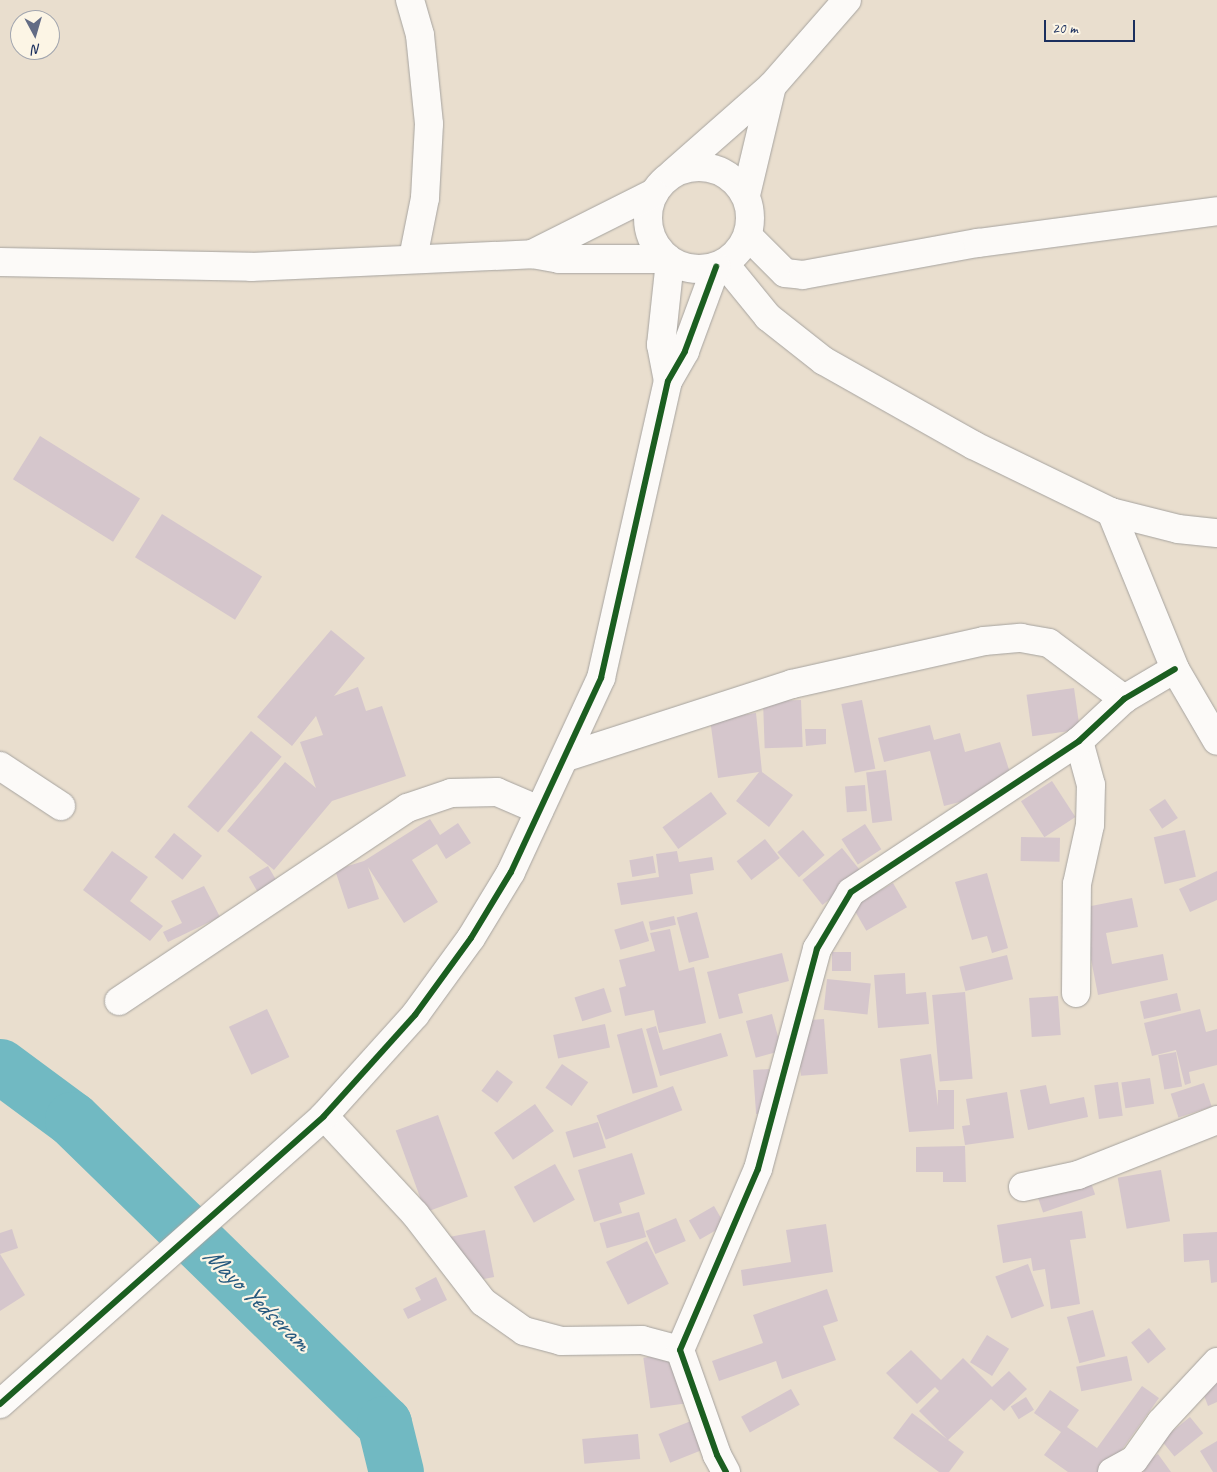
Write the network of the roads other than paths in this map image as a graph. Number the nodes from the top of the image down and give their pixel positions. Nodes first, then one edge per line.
1 (410, 0) edge
2 (847, 0) edge
3 (772, 86) junction
4 (663, 184) junction
5 (746, 196) junction
6 (1217, 211) edge
7 (748, 236) junction
8 (532, 254) junction
9 (413, 258) junction
10 (669, 260) junction
11 (0, 262) edge
12 (720, 265) junction
13 (668, 381) junction
14 (1111, 512) junction
15 (1217, 533) edge
16 (1175, 669) junction
17 (1124, 700) junction
18 (1079, 741) junction
19 (1217, 741) edge
20 (566, 757) junction
21 (0, 766) edge
22 (60, 806) dead end
23 (539, 810) junction
24 (1076, 993) dead end
25 (119, 1001) dead end
26 (324, 1116) junction
27 (1217, 1120) edge
28 (1023, 1187) dead end
29 (680, 1350) junction
30 (1217, 1362) edge
31 (0, 1404) edge
32 (726, 1472) edge
33 (1112, 1472) edge

1 - 9 street
2 - 3 street
3 - 4 street
3 - 5 street
4 - 5 street
4 - 8 street
4 - 10 street
5 - 7 street
6 - 7 street
7 - 12 street
8 - 9 street
8 - 10 street
9 - 11 street
10 - 12 street
10 - 13 street
12 - 13 street
12 - 14 street
13 - 20 street
14 - 15 street
14 - 16 street
16 - 17 street
16 - 19 street
17 - 18 street
17 - 20 street
18 - 24 street
18 - 29 street
20 - 23 street
21 - 22 street
23 - 25 street
23 - 26 street
26 - 29 street
26 - 31 street
27 - 28 street
29 - 32 street
30 - 33 street

